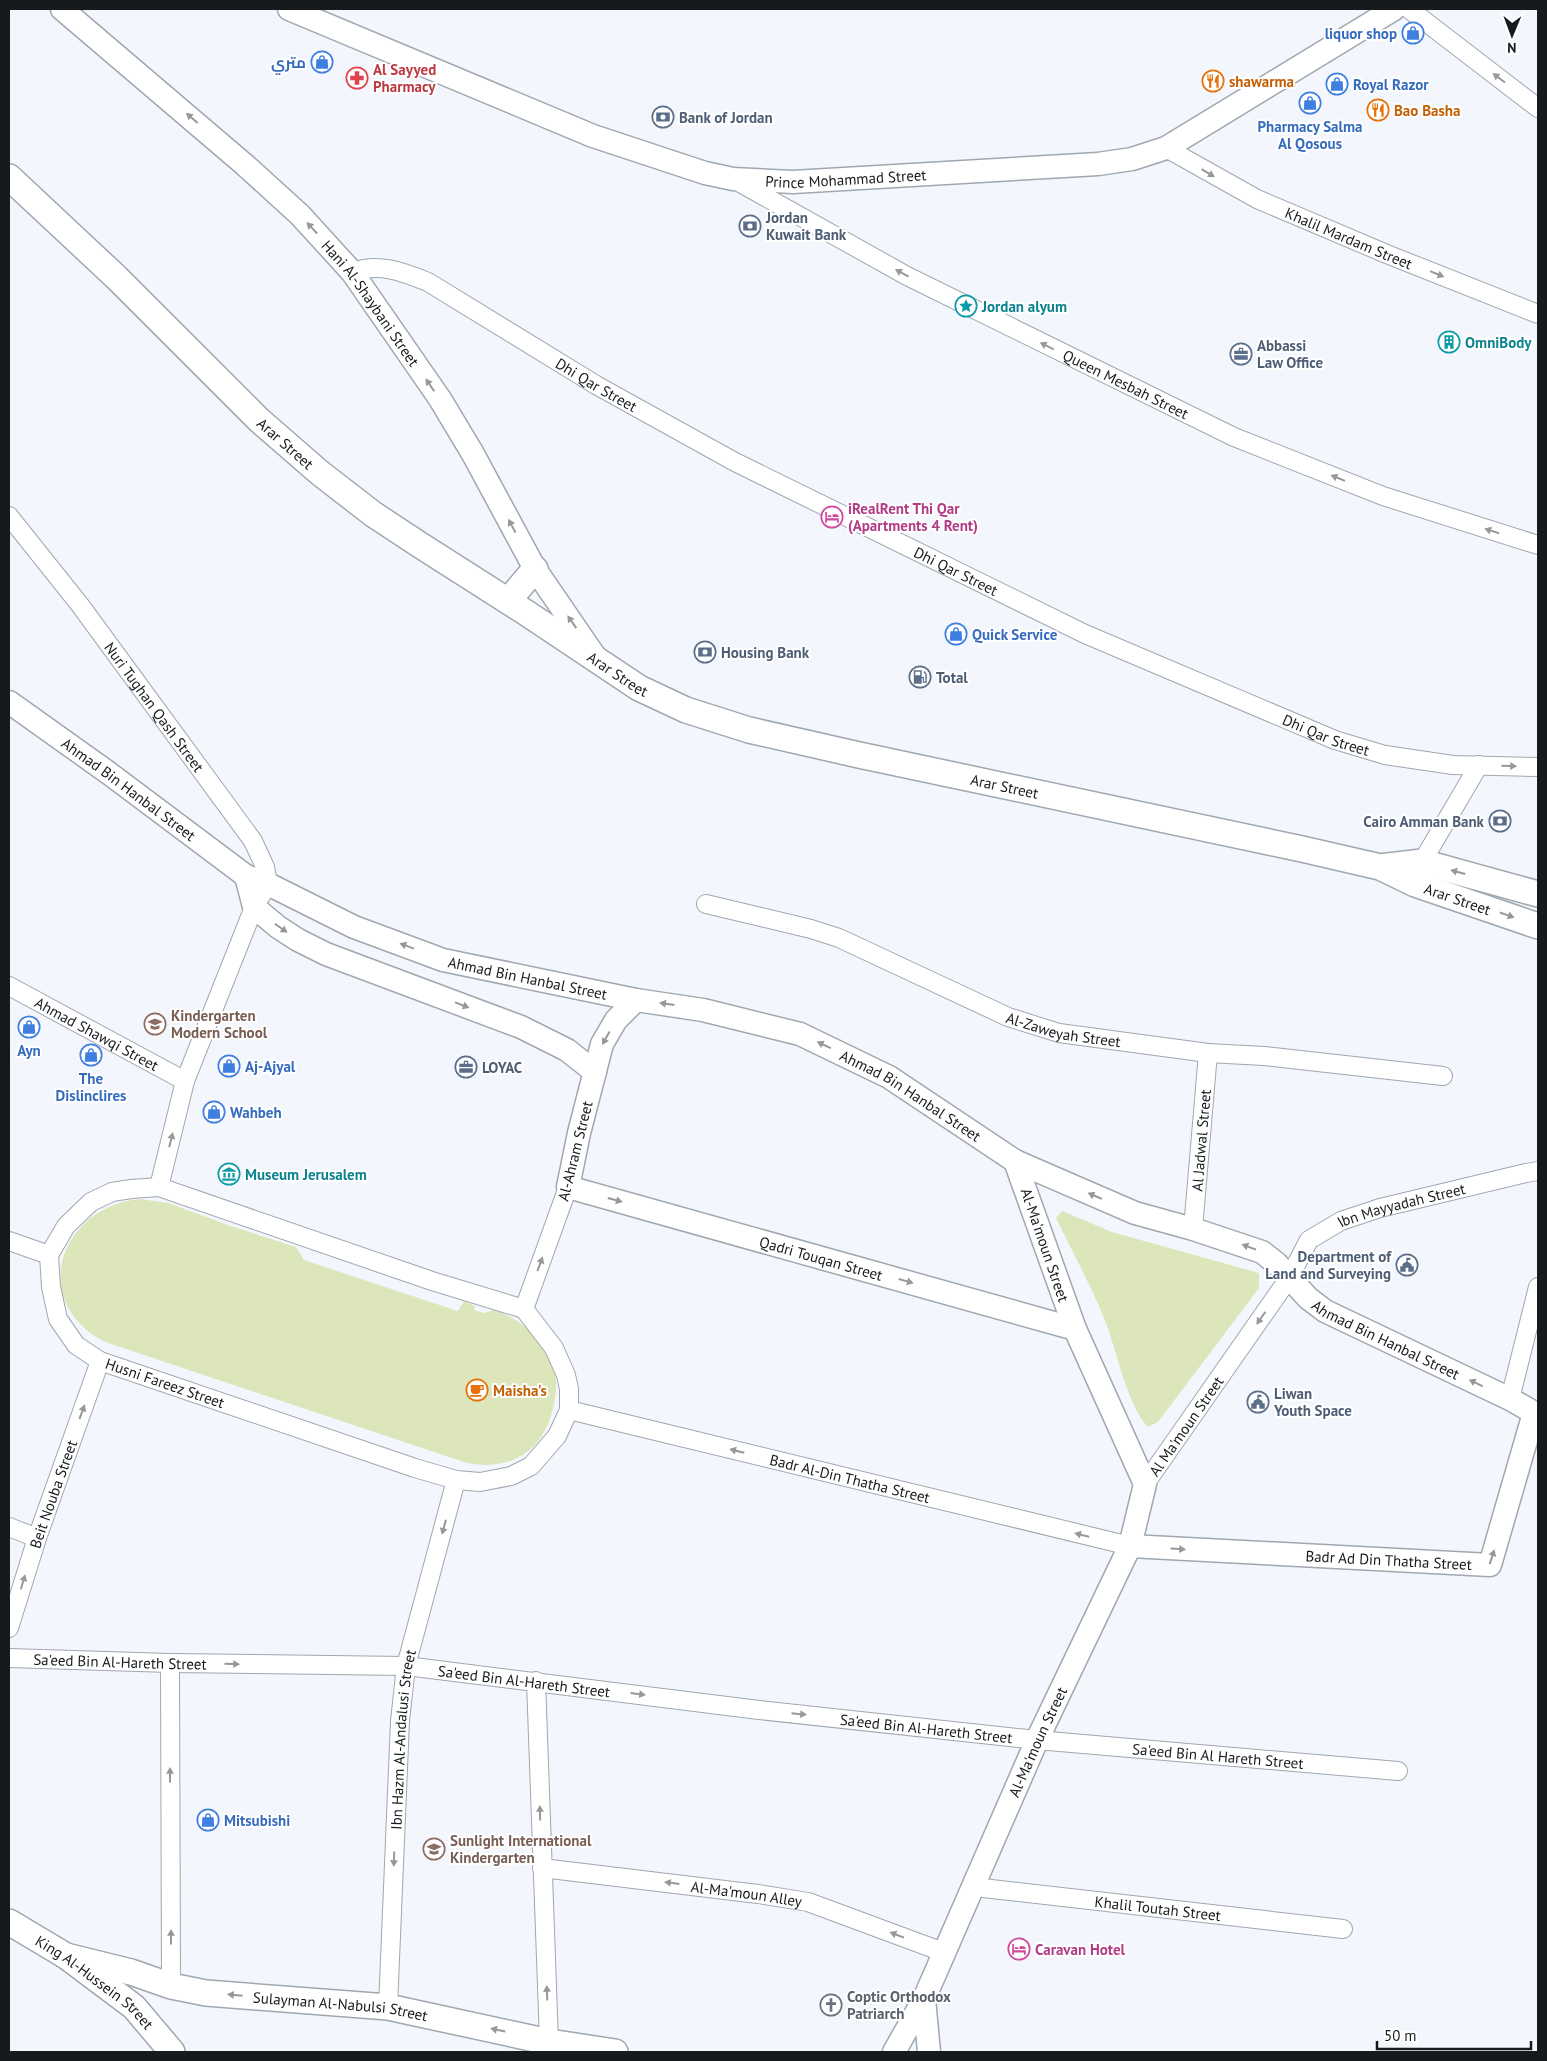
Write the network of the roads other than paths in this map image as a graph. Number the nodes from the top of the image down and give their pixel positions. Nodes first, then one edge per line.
1 (62, 9) edge
2 (289, 9) edge
3 (1394, 9) edge
4 (1409, 9) edge
5 (1538, 108) edge
6 (1166, 148) junction
7 (9, 177) edge
8 (733, 179) junction
9 (352, 272) junction
10 (1538, 314) edge
11 (9, 516) edge
12 (1538, 546) edge
13 (535, 569) junction
14 (508, 601) junction
15 (599, 662) junction
16 (9, 702) edge
17 (1479, 765) junction
18 (1538, 767) edge
19 (1419, 873) junction
20 (246, 876) junction
21 (268, 884) junction
22 (1538, 894) edge
23 (706, 904) dead end
24 (254, 907) junction
25 (1538, 926) edge
26 (443, 960) junction
27 (9, 986) edge
28 (431, 993) junction
29 (636, 1000) junction
30 (1208, 1052) junction
31 (595, 1072) junction
32 (1443, 1076) dead end
33 (185, 1082) junction
34 (1015, 1160) junction
35 (1538, 1171) edge
36 (159, 1187) junction
37 (568, 1187) junction
38 (1194, 1228) junction
39 (9, 1241) edge
40 (49, 1255) junction
41 (1289, 1278) junction
42 (1538, 1287) edge
43 (524, 1310) junction
44 (1075, 1329) junction
45 (100, 1362) junction
46 (1510, 1399) junction
47 (569, 1410) junction
48 (1536, 1414) edge
49 (456, 1480) junction
50 (1145, 1484) junction
51 (9, 1526) edge
52 (37, 1538) junction
53 (1130, 1546) junction
54 (9, 1628) edge
55 (9, 1658) edge
56 (170, 1663) junction
57 (406, 1666) junction
58 (536, 1681) junction
59 (1037, 1740) junction
60 (1398, 1770) dead end
61 (542, 1868) junction
62 (974, 1887) junction
63 (9, 1922) edge
64 (1343, 1929) dead end
65 (943, 1952) junction
66 (66, 1956) junction
67 (171, 1986) junction
68 (924, 1999) junction
69 (388, 2007) junction
70 (549, 2042) junction
71 (172, 2052) edge
72 (615, 2052) edge
73 (894, 2052) edge
74 (929, 2052) edge

9 -> 1 street, Hani Al-Shaybani Street
2 - 8 street, Prince Mohammad Street
3 - 6 street, Prince Mohammad Street
5 -> 4 street
6 - 8 street, Prince Mohammad Street
6 -> 10 street, Khalil Mardam Street
7 - 14 main road, Arar Street
12 -> 8 street, Queen Mesbah Street
13 -> 9 street, Hani Al-Shaybani Street
9 - 17 street, Dhi Qar Street
11 - 21 street, Nuri Tughan Qash Street
13 - 14 main road
15 -> 13 street, Hani Al-Shaybani Street
14 - 15 main road, Arar Street
15 - 19 main road, Arar Street
16 - 20 street, Ahmad Bin Hanbal Street
17 -> 18 street, Dhi Qar Street
17 - 19 street
22 -> 19 main road, Arar Street
19 -> 25 main road, Arar Street
20 - 21 street, Ahmad Bin Hanbal Street
20 - 24 street
21 - 24 street
26 -> 21 street, Ahmad Bin Hanbal Street
23 - 30 street, Al-Zaweyah Street
24 -> 28 street
24 - 33 street
26 - 28 street
26 - 29 street, Ahmad Bin Hanbal Street
27 - 33 street, Ahmad Shawqi Street
28 -> 31 street
29 -> 31 street, Al-Ahram Street
34 -> 29 street, Ahmad Bin Hanbal Street
30 - 32 street, Al-Zaweyah Street
30 - 38 street, Al Jadwal Street
31 - 37 street, Al-Ahram Street
36 -> 33 street
38 -> 34 street, Ahmad Bin Hanbal Street
34 - 44 street, Al-Ma'moun Street
35 - 41 street, Ibn Mayyadah Street
36 - 40 street
36 - 43 street
43 -> 37 street, Al-Ahram Street
37 -> 44 street, Qadri Touqan Street
41 -> 38 street, Ahmad Bin Hanbal Street
39 - 40 street
40 - 45 street, Husni Fareez Street
46 -> 41 street, Ahmad Bin Hanbal Street
41 -> 50 street, Al Ma'moun Street
42 - 46 street
43 - 47 street, Husni Fareez Street
44 - 50 street, Al Ma'moun Street
45 - 49 street, Husni Fareez Street
52 -> 45 street, Beit Nouba Street
46 - 48 street, Ahmad Bin Hanbal Street
47 - 49 street, Husni Fareez Street
53 -> 47 street, Badr Al-Din Thatha Street
53 -> 48 street, Badr Ad Din Thatha Street
49 -> 57 street, Ibn Hazm Al-Andalusi Street
50 - 53 street, Al-Ma'moun Street
51 - 52 street
54 -> 52 street, Beit Nouba Street
53 - 59 street, Al-Ma'moun Street
55 - 56 street, Sa'eed Bin Al-Hareth Street
56 -> 57 street, Sa'eed Bin Al-Hareth Street
67 -> 56 street
57 - 58 street, Sa'eed Bin Al-Hareth Street
57 -> 69 street, Ibn Hazm Al-Andalusi Street
58 -> 59 street, Sa'eed Bin Al-Hareth Street
61 -> 58 street
59 - 60 street, Sa'eed Bin Al Hareth Street
59 - 62 street, Al-Ma'moun Street
65 -> 61 street, Al-Ma'moun Alley
70 -> 61 street
62 - 64 street, Khalil Toutah Street
62 - 65 street, Al-Ma'moun Street
63 - 66 main road, King Al-Hussein Street
65 - 68 street, Al-Ma'moun Street
66 - 67 main road, Sulayman Al-Nabulsi Street
66 - 71 main road, King Al-Hussein Street
69 -> 67 main road, Sulayman Al-Nabulsi Street
68 - 73 street, Al-Ma'moun Street
68 - 74 street
70 -> 69 main road, Sulayman Al-Nabulsi Street
70 - 72 main road, Sulayman Al-Nabulsi Street

